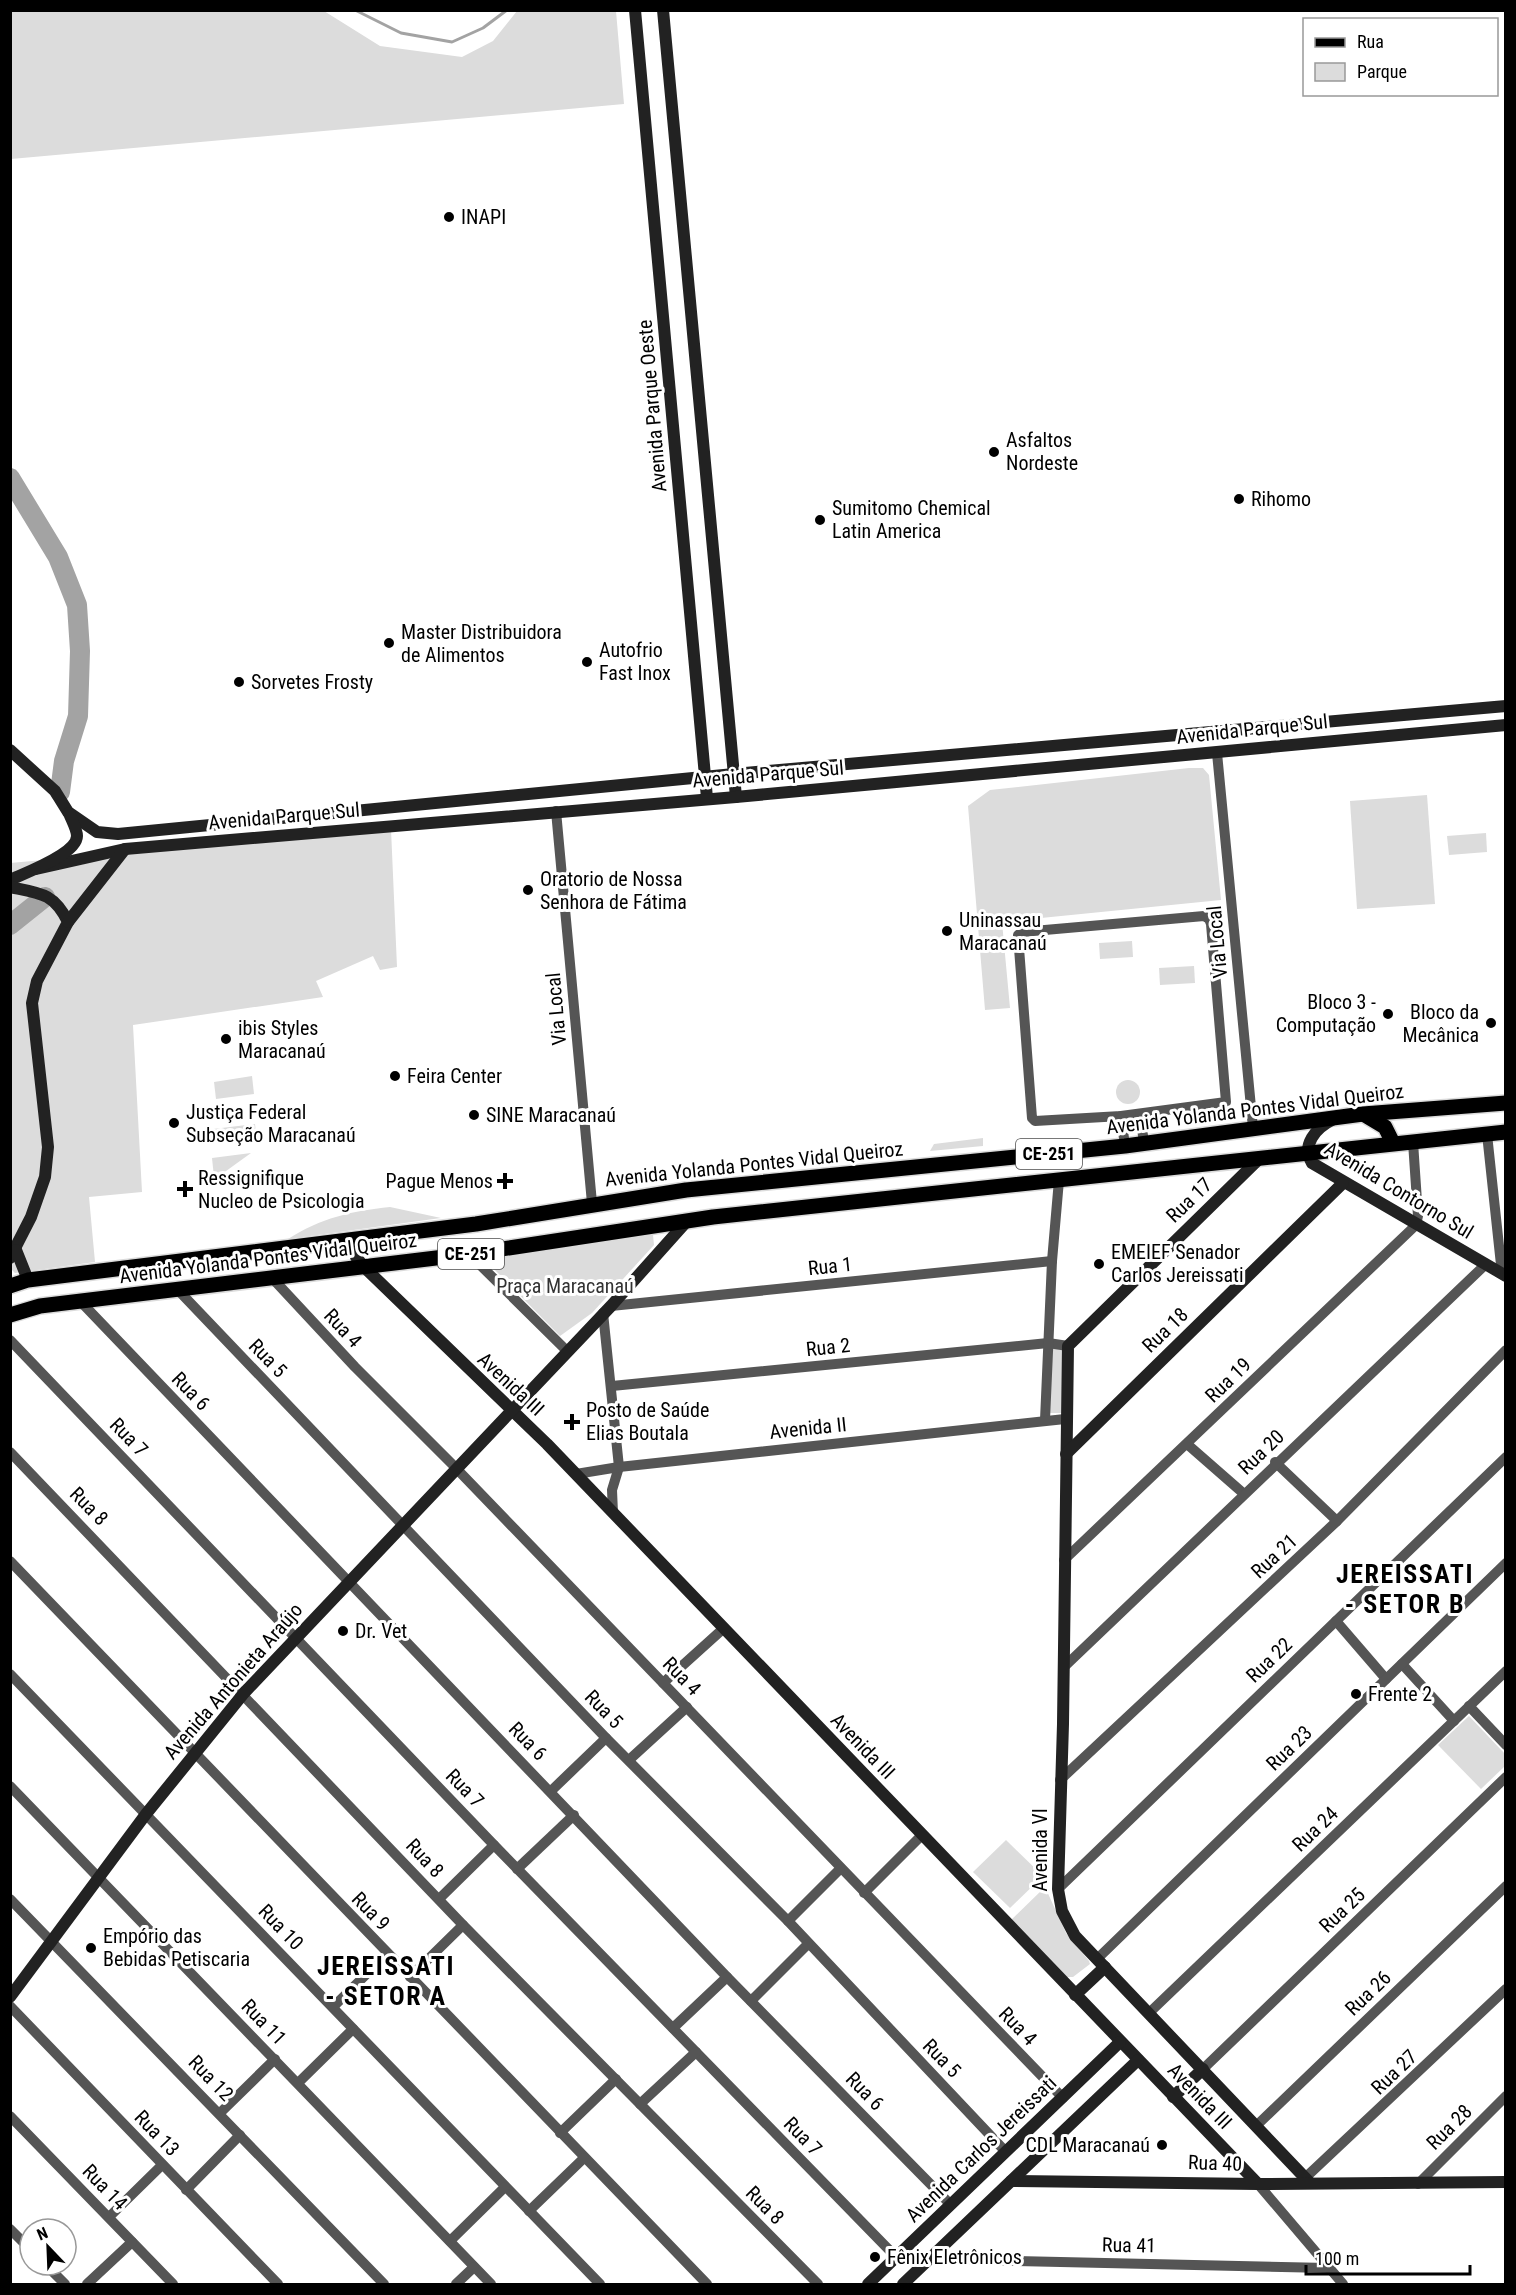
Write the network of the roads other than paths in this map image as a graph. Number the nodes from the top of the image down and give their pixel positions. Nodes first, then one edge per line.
1 (635, 10) edge
2 (663, 10) edge
3 (1506, 706) edge
4 (1506, 725) edge
5 (10, 750) edge
6 (1217, 753) junction
7 (734, 774) junction
8 (706, 777) junction
9 (736, 796) junction
10 (707, 798) junction
11 (556, 811) junction
12 (69, 812) junction
13 (125, 849) junction
14 (36, 869) junction
15 (10, 880) edge
16 (10, 887) edge
17 (68, 922) junction
18 (1506, 1103) edge
19 (1140, 1114) junction
20 (1363, 1114) junction
21 (1121, 1116) junction
22 (1339, 1117) junction
23 (1253, 1128) junction
24 (1506, 1132) edge
25 (1487, 1134) junction
26 (1413, 1142) junction
27 (1143, 1143) junction
28 (1393, 1143) junction
29 (1125, 1146) junction
30 (1308, 1152) junction
31 (1260, 1158) junction
32 (865, 1173) junction
33 (831, 1176) junction
34 (1059, 1180) junction
35 (1343, 1183) junction
36 (868, 1200) junction
37 (592, 1203) junction
38 (833, 1204) junction
39 (687, 1221) junction
40 (1416, 1225) junction
41 (357, 1240) junction
42 (14, 1254) edge
43 (469, 1254) junction
44 (1052, 1261) junction
45 (1486, 1264) junction
46 (155, 1266) junction
47 (364, 1267) junction
48 (1504, 1275) edge
49 (28, 1280) junction
50 (274, 1280) junction
51 (10, 1286) edge
52 (165, 1291) junction
53 (81, 1302) junction
54 (607, 1310) junction
55 (10, 1315) edge
56 (10, 1340) edge
57 (1047, 1343) junction
58 (1068, 1346) junction
59 (1506, 1350) edge
60 (567, 1351) junction
61 (612, 1386) junction
62 (511, 1411) junction
63 (1065, 1419) junction
64 (1045, 1420) junction
65 (1187, 1444) junction
66 (10, 1452) edge
67 (1066, 1454) junction
68 (1506, 1457) edge
69 (1275, 1462) junction
70 (619, 1467) junction
71 (456, 1468) junction
72 (576, 1474) junction
73 (1243, 1493) junction
74 (613, 1513) junction
75 (1337, 1521) junction
76 (403, 1524) junction
77 (1064, 1560) junction
78 (10, 1561) edge
79 (1506, 1563) edge
80 (348, 1581) junction
81 (1336, 1621) junction
82 (724, 1629) junction
83 (296, 1638) junction
84 (1402, 1664) junction
85 (1063, 1668) junction
86 (1506, 1671) edge
87 (10, 1674) edge
88 (1386, 1679) junction
89 (663, 1683) junction
90 (244, 1693) junction
91 (1469, 1706) junction
92 (687, 1707) junction
93 (1454, 1721) junction
94 (606, 1738) junction
95 (1506, 1745) edge
96 (194, 1753) junction
97 (629, 1760) junction
98 (1506, 1777) edge
99 (1060, 1780) junction
100 (10, 1786) edge
101 (551, 1791) junction
102 (146, 1814) junction
103 (574, 1815) junction
104 (921, 1836) junction
105 (494, 1845) junction
106 (518, 1869) junction
107 (840, 1869) junction
108 (101, 1877) junction
109 (1506, 1886) edge
110 (1058, 1889) junction
111 (864, 1893) junction
112 (10, 1899) edge
113 (439, 1899) junction
114 (788, 1921) junction
115 (464, 1925) junction
116 (52, 1941) junction
117 (808, 1944) junction
118 (387, 1954) junction
119 (1101, 1963) junction
120 (410, 1977) junction
121 (727, 1977) junction
122 (1506, 1989) edge
123 (1075, 1995) junction
124 (10, 1997) edge
125 (751, 2001) junction
126 (10, 2006) edge
127 (333, 2007) junction
128 (1149, 2013) junction
129 (673, 2028) junction
130 (353, 2029) junction
131 (1120, 2042) junction
132 (696, 2052) junction
133 (275, 2059) junction
134 (1138, 2060) junction
135 (1203, 2069) junction
136 (616, 2079) junction
137 (298, 2083) junction
138 (1506, 2096) edge
139 (1173, 2097) junction
140 (1063, 2098) junction
141 (640, 2104) junction
142 (220, 2114) junction
143 (10, 2116) edge
144 (1256, 2126) junction
145 (560, 2133) junction
146 (240, 2134) junction
147 (1005, 2151) junction
148 (584, 2158) junction
149 (162, 2165) junction
150 (1011, 2181) junction
151 (1308, 2181) junction
152 (1506, 2182) edge
153 (1258, 2184) junction
154 (1418, 2184) junction
155 (505, 2187) junction
156 (186, 2190) junction
157 (950, 2204) junction
158 (529, 2211) junction
159 (109, 2217) junction
160 (450, 2241) junction
161 (132, 2242) junction
162 (896, 2258) junction
163 (930, 2259) junction
164 (474, 2267) junction
165 (1328, 2268) junction
166 (87, 2284) edge
167 (173, 2284) edge
168 (278, 2284) edge
169 (384, 2284) edge
170 (456, 2284) edge
171 (491, 2284) edge
172 (600, 2284) edge
173 (707, 2284) edge
174 (818, 2284) edge
175 (868, 2284) edge
176 (903, 2284) edge
177 (1344, 2284) edge

1 - 8 street, Avenida Parque Oeste
2 - 7 street
3 - 7 street, Avenida Parque Sul
4 - 6 street, Avenida Parque Sul
5 - 12 street, Avenida Parque Sul
6 - 9 street, Avenida Parque Sul
6 - 23 street, Via Local
7 - 8 street, Avenida Parque Sul
7 - 9 street
8 - 10 street, Avenida Parque Oeste
8 - 12 street, Avenida Parque Sul
9 - 10 street, Avenida Parque Sul
10 - 11 street, Avenida Parque Sul
11 - 13 street, Avenida Parque Sul
11 - 37 street, Via Local
12 - 14 street, Avenida Parque Sul
13 - 14 street, Avenida Parque Sul
13 - 17 street
14 - 15 street, Avenida Parque Sul
16 - 17 street
17 - 42 street
18 - 20 main road, Avenida Yolanda Pontes Vidal Queiroz / CE-251
19 - 21 street
19 - 21 street
19 - 27 street
20 - 22 main road, Avenida Yolanda Pontes Vidal Queiroz / CE-251
20 - 28 main road
21 - 29 street
22 - 23 main road, Avenida Yolanda Pontes Vidal Queiroz / CE-251
22 - 30 street
23 - 27 main road, Avenida Yolanda Pontes Vidal Queiroz / CE-251
24 - 25 main road, Avenida Yolanda Pontes Vidal Queiroz / CE-251
25 - 26 main road, Avenida Yolanda Pontes Vidal Queiroz / CE-251
25 - 48 street
26 - 28 main road, Avenida Yolanda Pontes Vidal Queiroz / CE-251
26 - 40 street
27 - 29 main road, Avenida Yolanda Pontes Vidal Queiroz / CE-251
28 - 30 main road, Avenida Yolanda Pontes Vidal Queiroz / CE-251
29 - 32 main road, Avenida Yolanda Pontes Vidal Queiroz / CE-251
30 - 31 main road, Avenida Yolanda Pontes Vidal Queiroz / CE-251
30 - 35 street, Avenida Contorno Sul
31 - 34 main road, Avenida Yolanda Pontes Vidal Queiroz / CE-251
31 - 58 street, Rua 17
32 - 33 main road, Avenida Yolanda Pontes Vidal Queiroz / CE-251
32 - 36 main road
33 - 37 main road, Avenida Yolanda Pontes Vidal Queiroz / CE-251
33 - 38 main road
34 - 36 main road, Avenida Yolanda Pontes Vidal Queiroz / CE-251
34 - 44 street
35 - 40 street, Avenida Contorno Sul
35 - 67 street, Rua 18
36 - 38 main road, Avenida Yolanda Pontes Vidal Queiroz / CE-251
37 - 41 main road, Avenida Yolanda Pontes Vidal Queiroz / CE-251
38 - 39 main road, Avenida Yolanda Pontes Vidal Queiroz / CE-251
39 - 43 main road, Avenida Yolanda Pontes Vidal Queiroz / CE-251
39 - 54 street, Avenida Antonieta Araújo
40 - 45 street, Avenida Contorno Sul
40 - 65 street, Rua 19
41 - 46 main road, Avenida Yolanda Pontes Vidal Queiroz / CE-251
41 - 47 street
42 - 49 street
43 - 47 main road, Avenida Yolanda Pontes Vidal Queiroz / CE-251
43 - 60 street
44 - 54 street, Rua 1
44 - 57 street
45 - 48 street, Avenida Contorno Sul
45 - 69 street, Rua 20
46 - 49 main road, Avenida Yolanda Pontes Vidal Queiroz / CE-251
46 - 52 main road
47 - 50 main road, Avenida Yolanda Pontes Vidal Queiroz / CE-251
47 - 62 street, Avenida III
49 - 51 main road, Avenida Yolanda Pontes Vidal Queiroz / CE-251
50 - 52 main road, Avenida Yolanda Pontes Vidal Queiroz / CE-251
50 - 71 street, Rua 4
52 - 53 main road, Avenida Yolanda Pontes Vidal Queiroz / CE-251
52 - 76 street, Rua 5
53 - 55 main road, CE-251
53 - 80 street, Rua 6
54 - 60 street, Avenida Antonieta Araújo
54 - 61 street
56 - 83 street, Rua 7
57 - 58 street, Rua 2
57 - 61 street, Rua 2
57 - 64 street
58 - 63 street, Avenida VI
59 - 75 street, Rua 21
60 - 62 street, Avenida Antonieta Araújo
61 - 70 street
62 - 71 street, Avenida Antonieta Araújo
62 - 72 street, Avenida III
63 - 64 street, Avenida II
63 - 67 street, Avenida VI
64 - 70 street, Avenida II
65 - 73 street
65 - 77 street, Rua 19
66 - 90 street, Rua 8
67 - 77 street, Avenida VI
68 - 81 street, Rua 22
69 - 73 street, Rua 20
69 - 75 street
70 - 72 street, Avenida II
70 - 74 street
71 - 76 street, Avenida Antonieta Araújo
71 - 89 street, Rua 4
72 - 74 street, Avenida III
73 - 85 street, Rua 20
74 - 82 street, Avenida III
75 - 99 street, Rua 21
76 - 80 street, Avenida Antonieta Araújo
76 - 94 street, Rua 5
77 - 85 street, Avenida VI
78 - 96 street, Rua 9
79 - 84 street, Rua 23
80 - 83 street, Avenida Antonieta Araújo
80 - 101 street, Rua 6
81 - 88 street
81 - 110 street, Rua 22
82 - 89 street
82 - 104 street, Avenida III
83 - 90 street, Avenida Antonieta Araújo
83 - 105 street, Rua 7
84 - 88 street, Rua 23
84 - 93 street
85 - 99 street, Avenida VI
86 - 91 street, Rua 24
87 - 102 street, Rua 10
88 - 119 street, Rua 23
89 - 92 street, Rua 4
90 - 96 street, Avenida Antonieta Araújo
90 - 113 street, Rua 8
91 - 93 street, Rua 24
91 - 95 street
92 - 97 street
92 - 107 street, Rua 4
93 - 128 street, Rua 24
94 - 97 street, Rua 5
94 - 101 street
96 - 102 street, Avenida Antonieta Araújo
96 - 118 street, Rua 9
97 - 114 street, Rua 5
98 - 135 street, Rua 25
99 - 110 street, Avenida VI
100 - 108 street, Rua 11
101 - 103 street, Rua 6
102 - 108 street, Avenida Antonieta Araújo
102 - 127 street, Rua 10
103 - 106 street
103 - 121 street, Rua 6
104 - 111 street
104 - 123 street, Avenida III
105 - 106 street, Rua 7
105 - 113 street
106 - 129 street, Rua 7
107 - 111 street, Rua 4
107 - 114 street
108 - 116 street, Avenida Antonieta Araújo
108 - 133 street, Rua 11
109 - 144 street, Rua 26
110 - 119 street, Avenida VI
111 - 140 street, Rua 4
112 - 116 street, Rua 12
113 - 115 street, Rua 8
114 - 117 street, Rua 5
115 - 120 street
115 - 136 street, Rua 8
116 - 124 street, Avenida Antonieta Araújo
116 - 142 street, Rua 12
117 - 125 street
117 - 147 street, Rua 5
118 - 120 street, Rua 9
118 - 127 street
119 - 123 street
119 - 128 street, Avenida VI
120 - 145 street, Rua 9
121 - 125 street, Rua 6
121 - 129 street
122 - 151 street, Rua 27
123 - 131 street, Avenida III
125 - 157 street, Rua 6
126 - 149 street, Rua 13
127 - 130 street, Rua 10
128 - 135 street, Avenida VI
129 - 132 street, Rua 7
130 - 137 street
130 - 155 street, Rua 10
131 - 134 street, Avenida III
131 - 140 street, Avenida Carlos Jereissati
132 - 141 street
132 - 162 street, Rua 7
133 - 137 street, Rua 11
133 - 142 street
134 - 139 street, Avenida III
134 - 150 street
135 - 139 street
135 - 144 street, Avenida VI
136 - 141 street, Rua 8
136 - 145 street
137 - 160 street, Rua 11
138 - 154 street, Rua 28
139 - 153 street, Avenida III
140 - 147 street, Avenida Carlos Jereissati
141 - 174 street, Rua 8
142 - 146 street, Rua 12
143 - 159 street, Rua 14
144 - 151 street, Avenida VI
145 - 148 street, Rua 9
146 - 156 street
146 - 169 street, Rua 12
147 - 157 street, Avenida Carlos Jereissati
148 - 158 street
148 - 173 street, Rua 9
149 - 156 street, Rua 13
149 - 159 street
150 - 153 street, Rua 40
150 - 163 street
151 - 153 street, Rua 40
151 - 154 street, Rua 40
152 - 154 street
153 - 165 street, Avenida III
155 - 158 street, Rua 10
155 - 160 street
156 - 168 street, Rua 13
157 - 162 street, Avenida Carlos Jereissati
158 - 172 street, Rua 10
159 - 161 street, Rua 14
160 - 164 street, Rua 11
161 - 166 street
161 - 167 street, Rua 14
162 - 175 street, Avenida Carlos Jereissati
163 - 165 street, Rua 41
163 - 176 street
164 - 170 street
164 - 171 street, Rua 11
165 - 177 street, Avenida III

